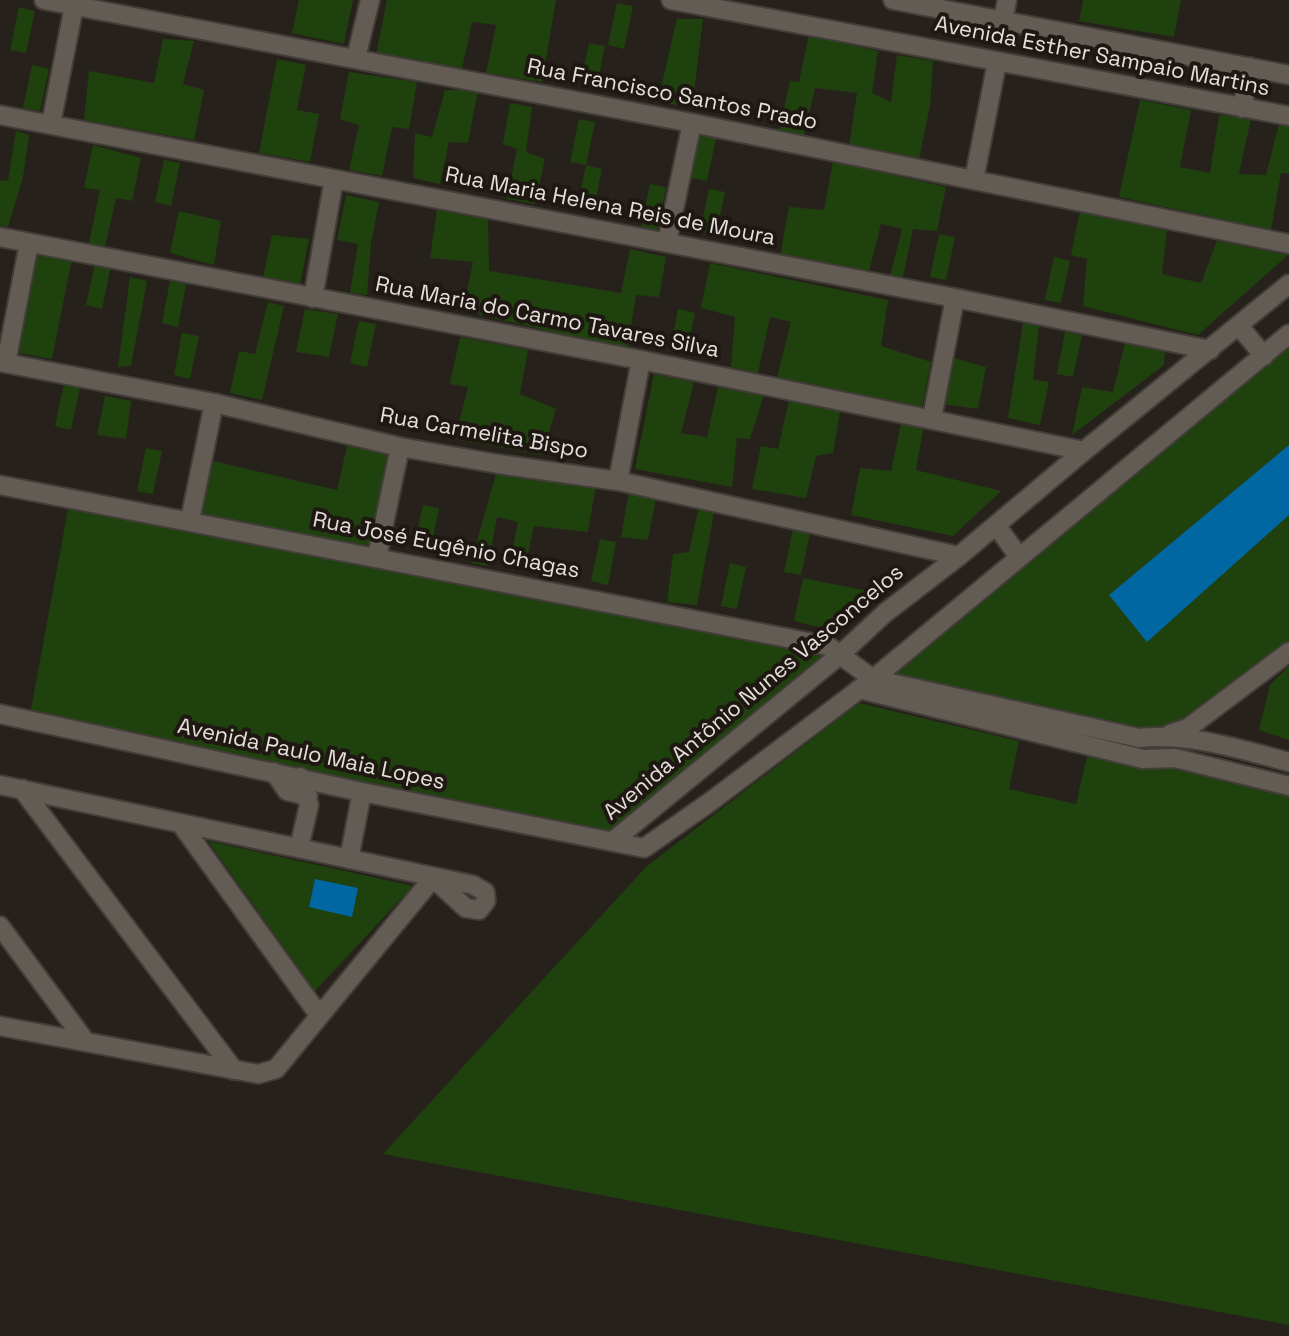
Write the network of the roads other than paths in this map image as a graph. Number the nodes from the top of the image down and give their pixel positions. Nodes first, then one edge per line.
1 (44, 0) edge
2 (370, 0) edge
3 (671, 0) edge
4 (893, 0) edge
5 (1007, 0) edge
6 (698, 3) edge
7 (74, 6) junction
8 (1003, 21) junction
9 (356, 58) junction
10 (997, 62) junction
11 (1250, 67) junction
12 (1289, 75) edge
13 (1242, 108) junction
14 (0, 115) edge
15 (1289, 116) edge
16 (692, 123) junction
17 (51, 124) junction
18 (334, 179) junction
19 (974, 180) junction
20 (0, 237) edge
21 (667, 242) junction
22 (29, 243) junction
23 (1289, 244) edge
24 (1289, 284) edge
25 (313, 298) junction
26 (955, 298) junction
27 (1239, 326) junction
28 (1289, 334) edge
29 (1210, 350) junction
30 (1264, 356) junction
31 (641, 360) junction
32 (3, 363) edge
33 (214, 403) junction
34 (932, 418) junction
35 (400, 447) junction
36 (1084, 451) junction
37 (618, 481) junction
38 (0, 485) edge
39 (190, 520) junction
40 (996, 525) junction
41 (959, 556) junction
42 (377, 557) junction
43 (1019, 557) junction
44 (1289, 652) edge
45 (841, 654) junction
46 (866, 684) junction
47 (1213, 709) junction
48 (0, 714) edge
49 (1166, 735) junction
50 (1232, 748) junction
51 (1289, 762) edge
52 (274, 772) junction
53 (300, 777) junction
54 (0, 785) edge
55 (1289, 786) edge
56 (22, 789) junction
57 (362, 792) junction
58 (308, 796) junction
59 (181, 824) junction
60 (613, 841) junction
61 (299, 848) junction
62 (349, 859) junction
63 (0, 926) edge
64 (319, 1015) junction
65 (0, 1026) edge
66 (86, 1042) junction
67 (234, 1070) junction

1 - 7 street, Rua Francisco Santos Prado
2 - 9 street
3 - 6 street, Avenida Esther Sampaio Martins
4 - 8 street, Avenida Esther Sampaio Martins
5 - 8 street
6 - 10 street, Avenida Esther Sampaio Martins
7 - 9 street, Rua Francisco Santos Prado
7 - 17 street
8 - 11 street, Avenida Esther Sampaio Martins
9 - 16 street, Rua Francisco Santos Prado
10 - 13 street, Avenida Esther Sampaio Martins
10 - 19 street
11 - 12 street, Avenida Esther Sampaio Martins
11 - 13 street
13 - 15 street, Avenida Esther Sampaio Martins
14 - 17 street, Rua Maria Helena Reis de Moura
16 - 19 street, Rua Francisco Santos Prado
16 - 21 street
17 - 18 street, Rua Maria Helena Reis de Moura
18 - 21 street, Rua Maria Helena Reis de Moura
18 - 25 street
19 - 23 street, Rua Francisco Santos Prado
20 - 22 street, Rua Maria do Carmo Tavares Silva
21 - 26 street, Rua Maria Helena Reis de Moura
22 - 25 street, Rua Maria do Carmo Tavares Silva
22 - 32 street
24 - 27 street, Avenida Antônio Nunes Vasconcelos
25 - 31 street, Rua Maria do Carmo Tavares Silva
26 - 29 street, Rua Maria Helena Reis de Moura
26 - 34 street
27 - 29 street, Avenida Antônio Nunes Vasconcelos
27 - 30 street
28 - 30 street, Avenida Antônio Nunes Vasconcelos
29 - 36 street, Avenida Antônio Nunes Vasconcelos
30 - 43 street, Avenida Antônio Nunes Vasconcelos
31 - 34 street, Rua Maria do Carmo Tavares Silva
31 - 37 street
32 - 33 street, Rua Carmelita Bispo
33 - 35 street, Rua Carmelita Bispo
33 - 39 street
34 - 36 street, Rua Maria do Carmo Tavares Silva
35 - 37 street, Rua Carmelita Bispo
35 - 42 street
36 - 40 street, Avenida Antônio Nunes Vasconcelos
37 - 41 street, Rua Carmelita Bispo
38 - 39 street, Rua José Eugênio Chagas
39 - 42 street, Rua José Eugênio Chagas
40 - 41 street, Avenida Antônio Nunes Vasconcelos
40 - 43 street
41 - 45 street, Avenida Antônio Nunes Vasconcelos
42 - 45 street, Rua José Eugênio Chagas
43 - 46 street, Avenida Antônio Nunes Vasconcelos
44 - 47 street
45 - 46 street, Rua José Eugênio Chagas
45 - 60 street, Avenida Antônio Nunes Vasconcelos
46 - 49 street
46 - 55 street
46 - 60 street, Avenida Antônio Nunes Vasconcelos
47 - 49 street
47 - 50 street
48 - 52 street, Avenida Paulo Maia Lopes
49 - 50 street
50 - 51 street
52 - 53 street, Avenida Paulo Maia Lopes
52 - 58 street
53 - 57 street, Avenida Paulo Maia Lopes
53 - 58 street
54 - 56 street
56 - 59 street
56 - 67 street
57 - 60 street, Avenida Paulo Maia Lopes
57 - 62 street
58 - 61 street
59 - 61 street
59 - 64 street
61 - 62 street
62 - 64 street
63 - 66 street
64 - 67 street
65 - 66 street
66 - 67 street

